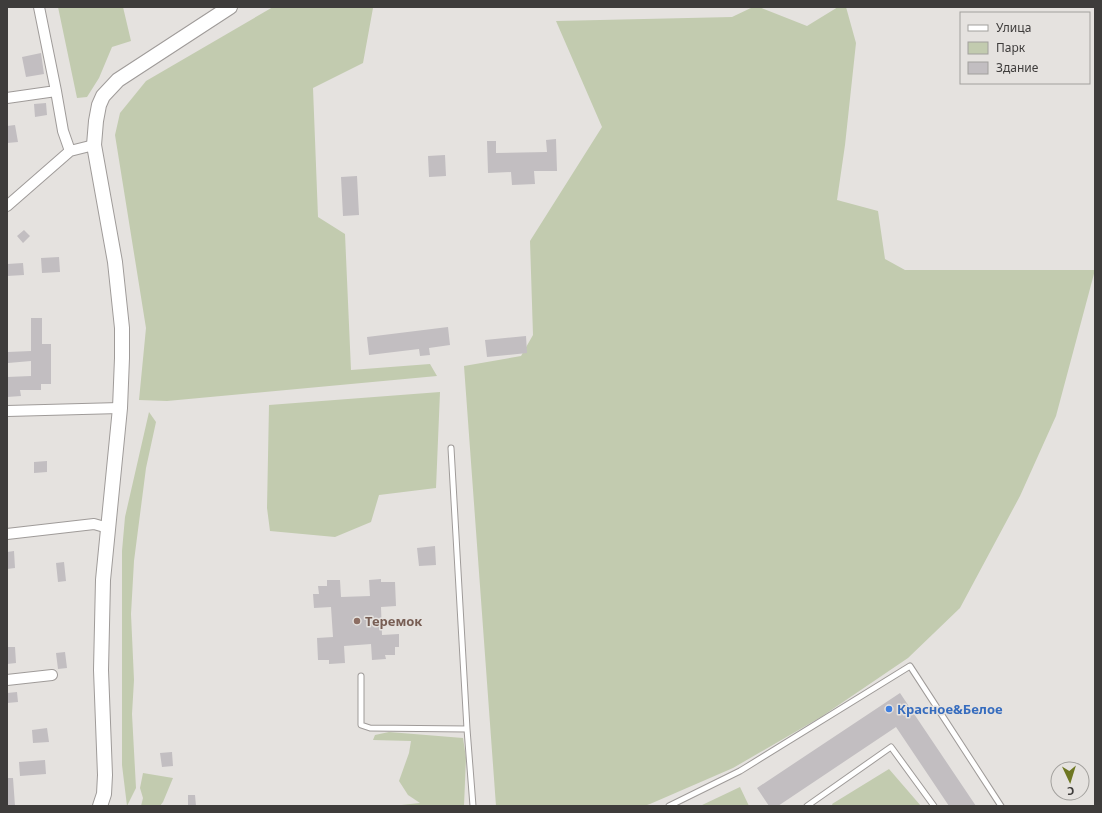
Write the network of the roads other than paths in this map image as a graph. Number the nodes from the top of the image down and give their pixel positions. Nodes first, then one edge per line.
1 (39, 7) edge
2 (230, 7) edge
3 (56, 91) junction
4 (7, 98) edge
5 (94, 145) junction
6 (70, 151) junction
7 (7, 206) edge
8 (120, 408) junction
9 (7, 411) edge
10 (451, 448) dead end
11 (108, 528) junction
12 (7, 534) edge
13 (52, 675) dead end
14 (361, 676) dead end
15 (7, 680) edge
16 (467, 729) junction
17 (100, 806) edge
18 (473, 806) edge
19 (669, 806) edge
20 (808, 806) edge
21 (934, 806) edge
22 (1000, 806) edge

1 - 3 street
2 - 5 main road
3 - 4 street
3 - 6 street
5 - 6 street
5 - 8 main road
6 - 7 street
8 - 9 street
8 - 11 main road
10 - 16 lane
11 - 12 street
11 - 17 main road
13 - 15 street
14 - 16 lane
16 - 18 lane
19 - 22 lane
20 - 21 lane

